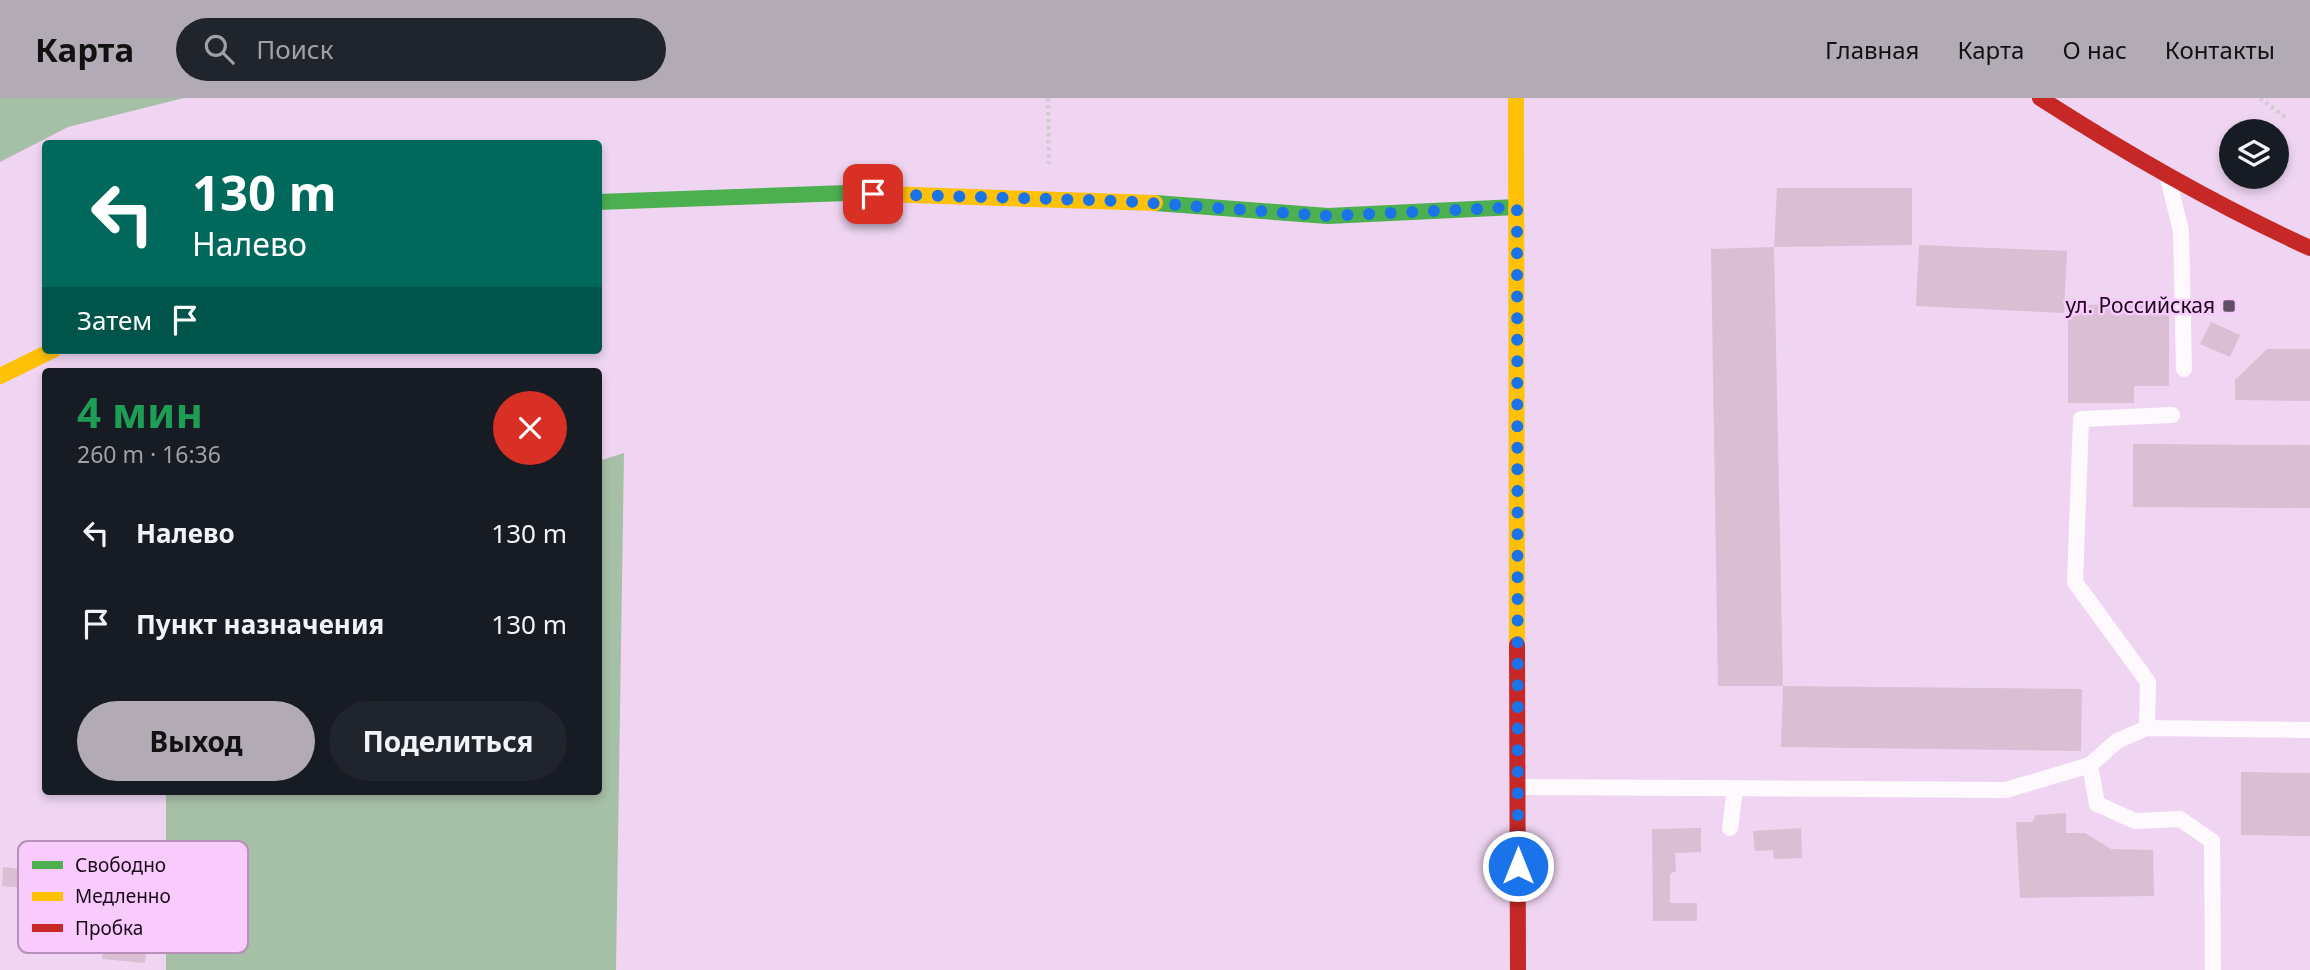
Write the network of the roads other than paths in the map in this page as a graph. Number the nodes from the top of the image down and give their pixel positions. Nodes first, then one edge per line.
1 (1516, 98) edge
2 (2040, 98) edge
3 (2168, 176) junction
4 (602, 202) edge
5 (1517, 207) junction
6 (2310, 248) edge
7 (45, 354) edge
8 (2184, 369) dead end
9 (0, 376) edge
10 (2172, 415) dead end
11 (2147, 728) junction
12 (2310, 730) edge
13 (2090, 765) junction
14 (1517, 787) junction
15 (1735, 789) junction
16 (1730, 828) dead end
17 (1518, 970) edge
18 (2213, 970) edge

1 - 5 street
2 - 3 street
3 - 6 street
3 - 8 lane
4 - 5 street
5 - 14 street
7 - 9 street
10 - 11 lane
11 - 12 lane
11 - 13 lane
13 - 15 lane
13 - 18 lane
14 - 15 lane
14 - 17 street
15 - 16 lane

